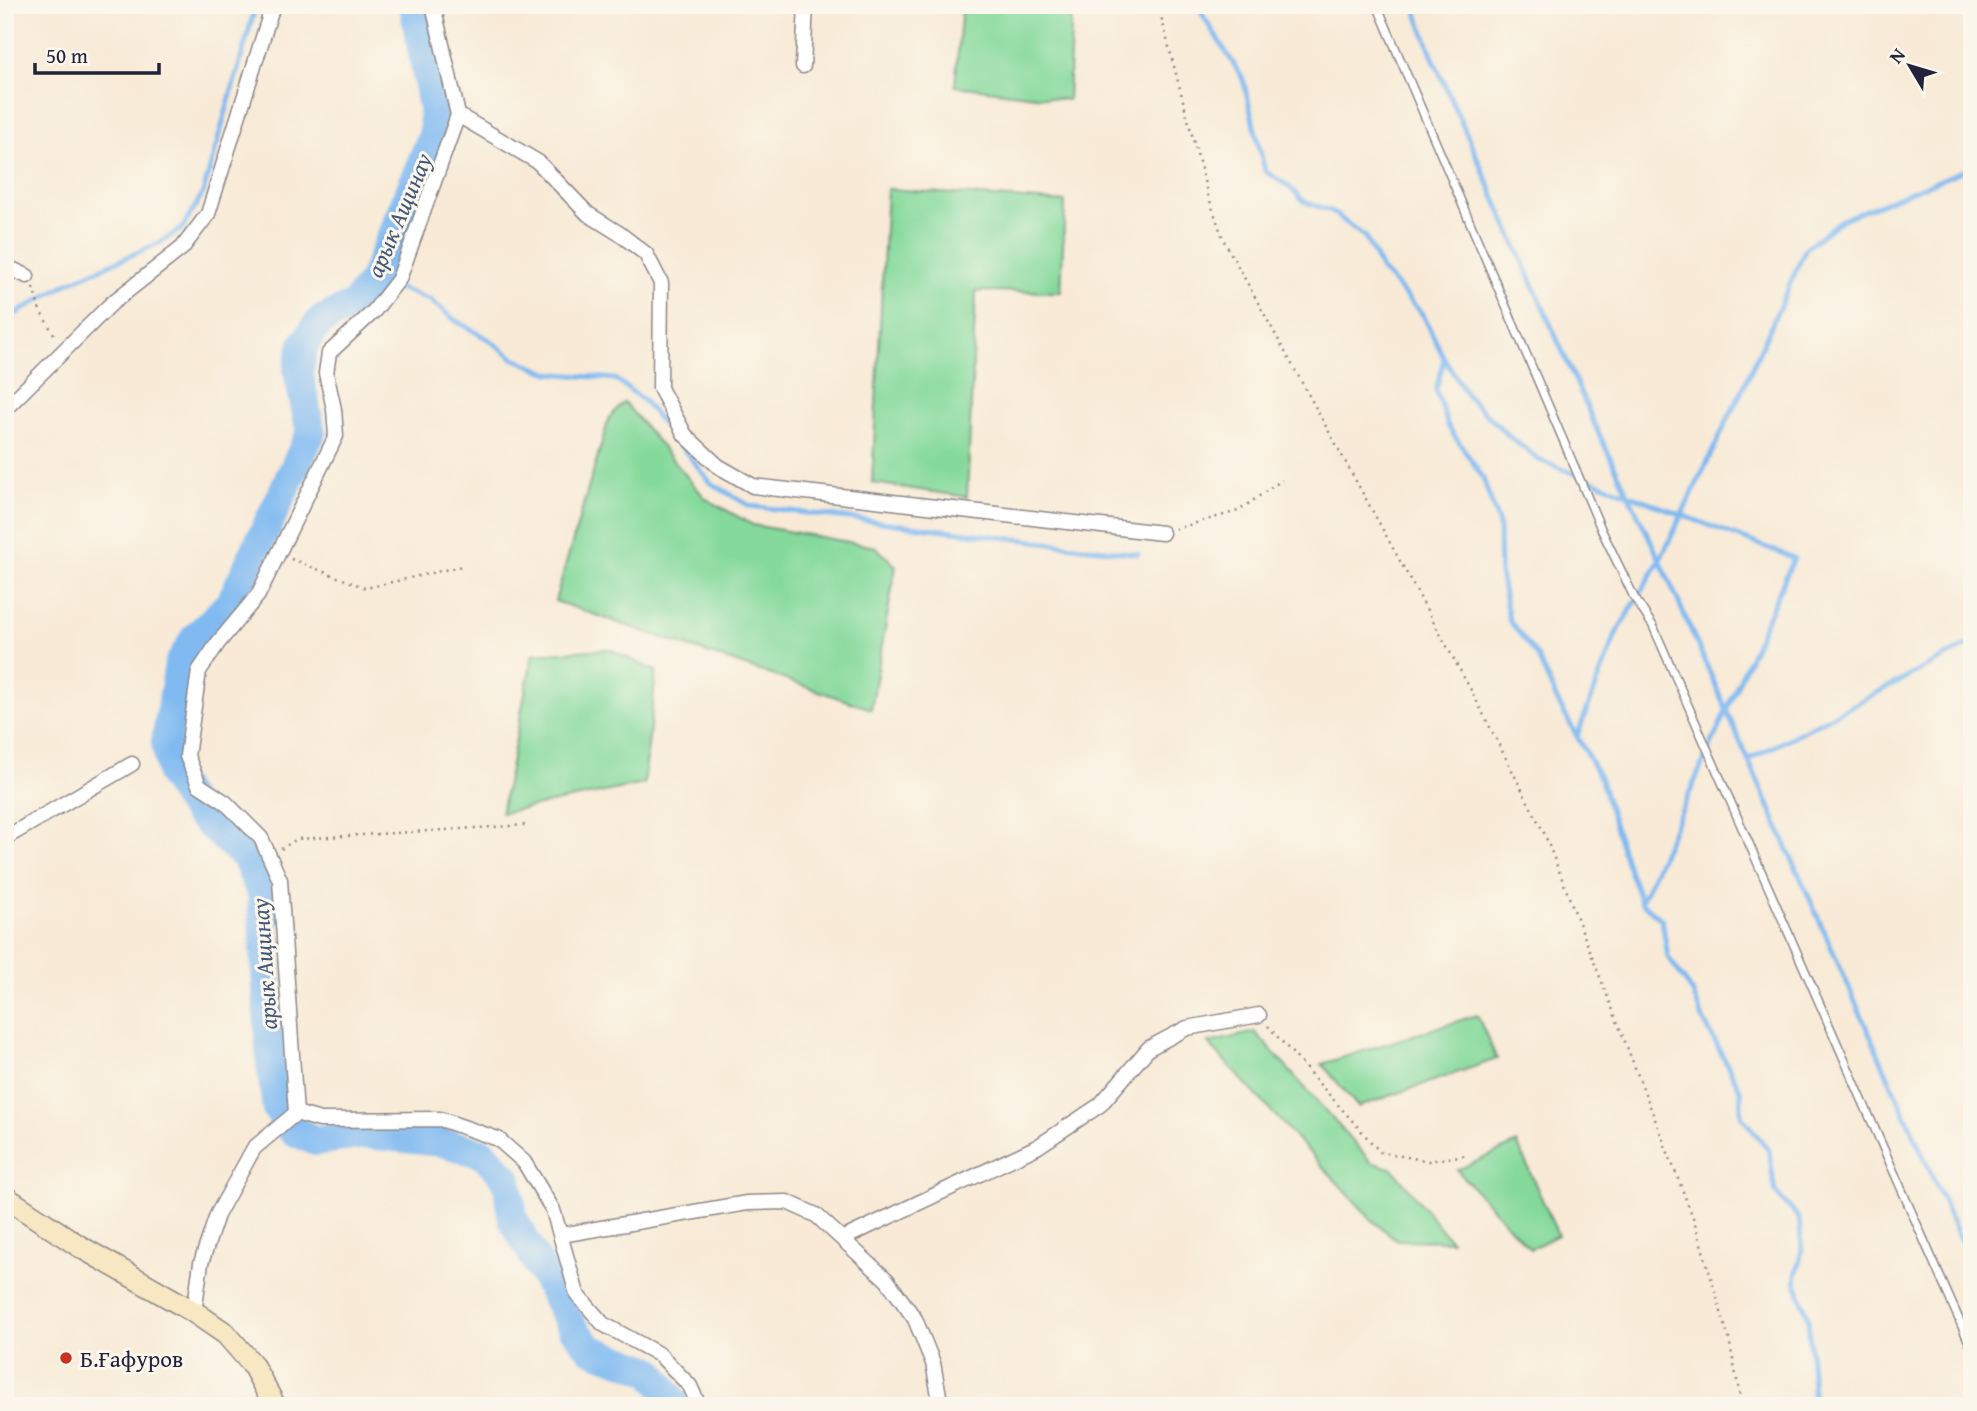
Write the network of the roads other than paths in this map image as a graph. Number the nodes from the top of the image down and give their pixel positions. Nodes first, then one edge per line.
1 (273, 5) edge
2 (433, 5) edge
3 (806, 5) edge
4 (1377, 5) edge
5 (803, 66) dead end
6 (458, 115) junction
7 (5, 266) edge
8 (27, 276) dead end
9 (5, 409) edge
10 (1162, 533) road end
11 (132, 764) dead end
12 (5, 838) edge
13 (1259, 1015) road end
14 (295, 1114) junction
15 (5, 1197) edge
16 (561, 1235) junction
17 (842, 1239) junction
18 (194, 1312) junction
19 (1972, 1349) edge
20 (275, 1406) edge
21 (699, 1406) edge
22 (941, 1406) edge

1 - 9 street
2 - 6 street
3 - 5 street
4 - 19 lane
6 - 10 street
6 - 14 street
7 - 8 street
11 - 12 street
13 - 17 street
14 - 16 street
14 - 18 street
15 - 18 main road
16 - 17 street
16 - 21 street
17 - 22 street
18 - 20 main road

